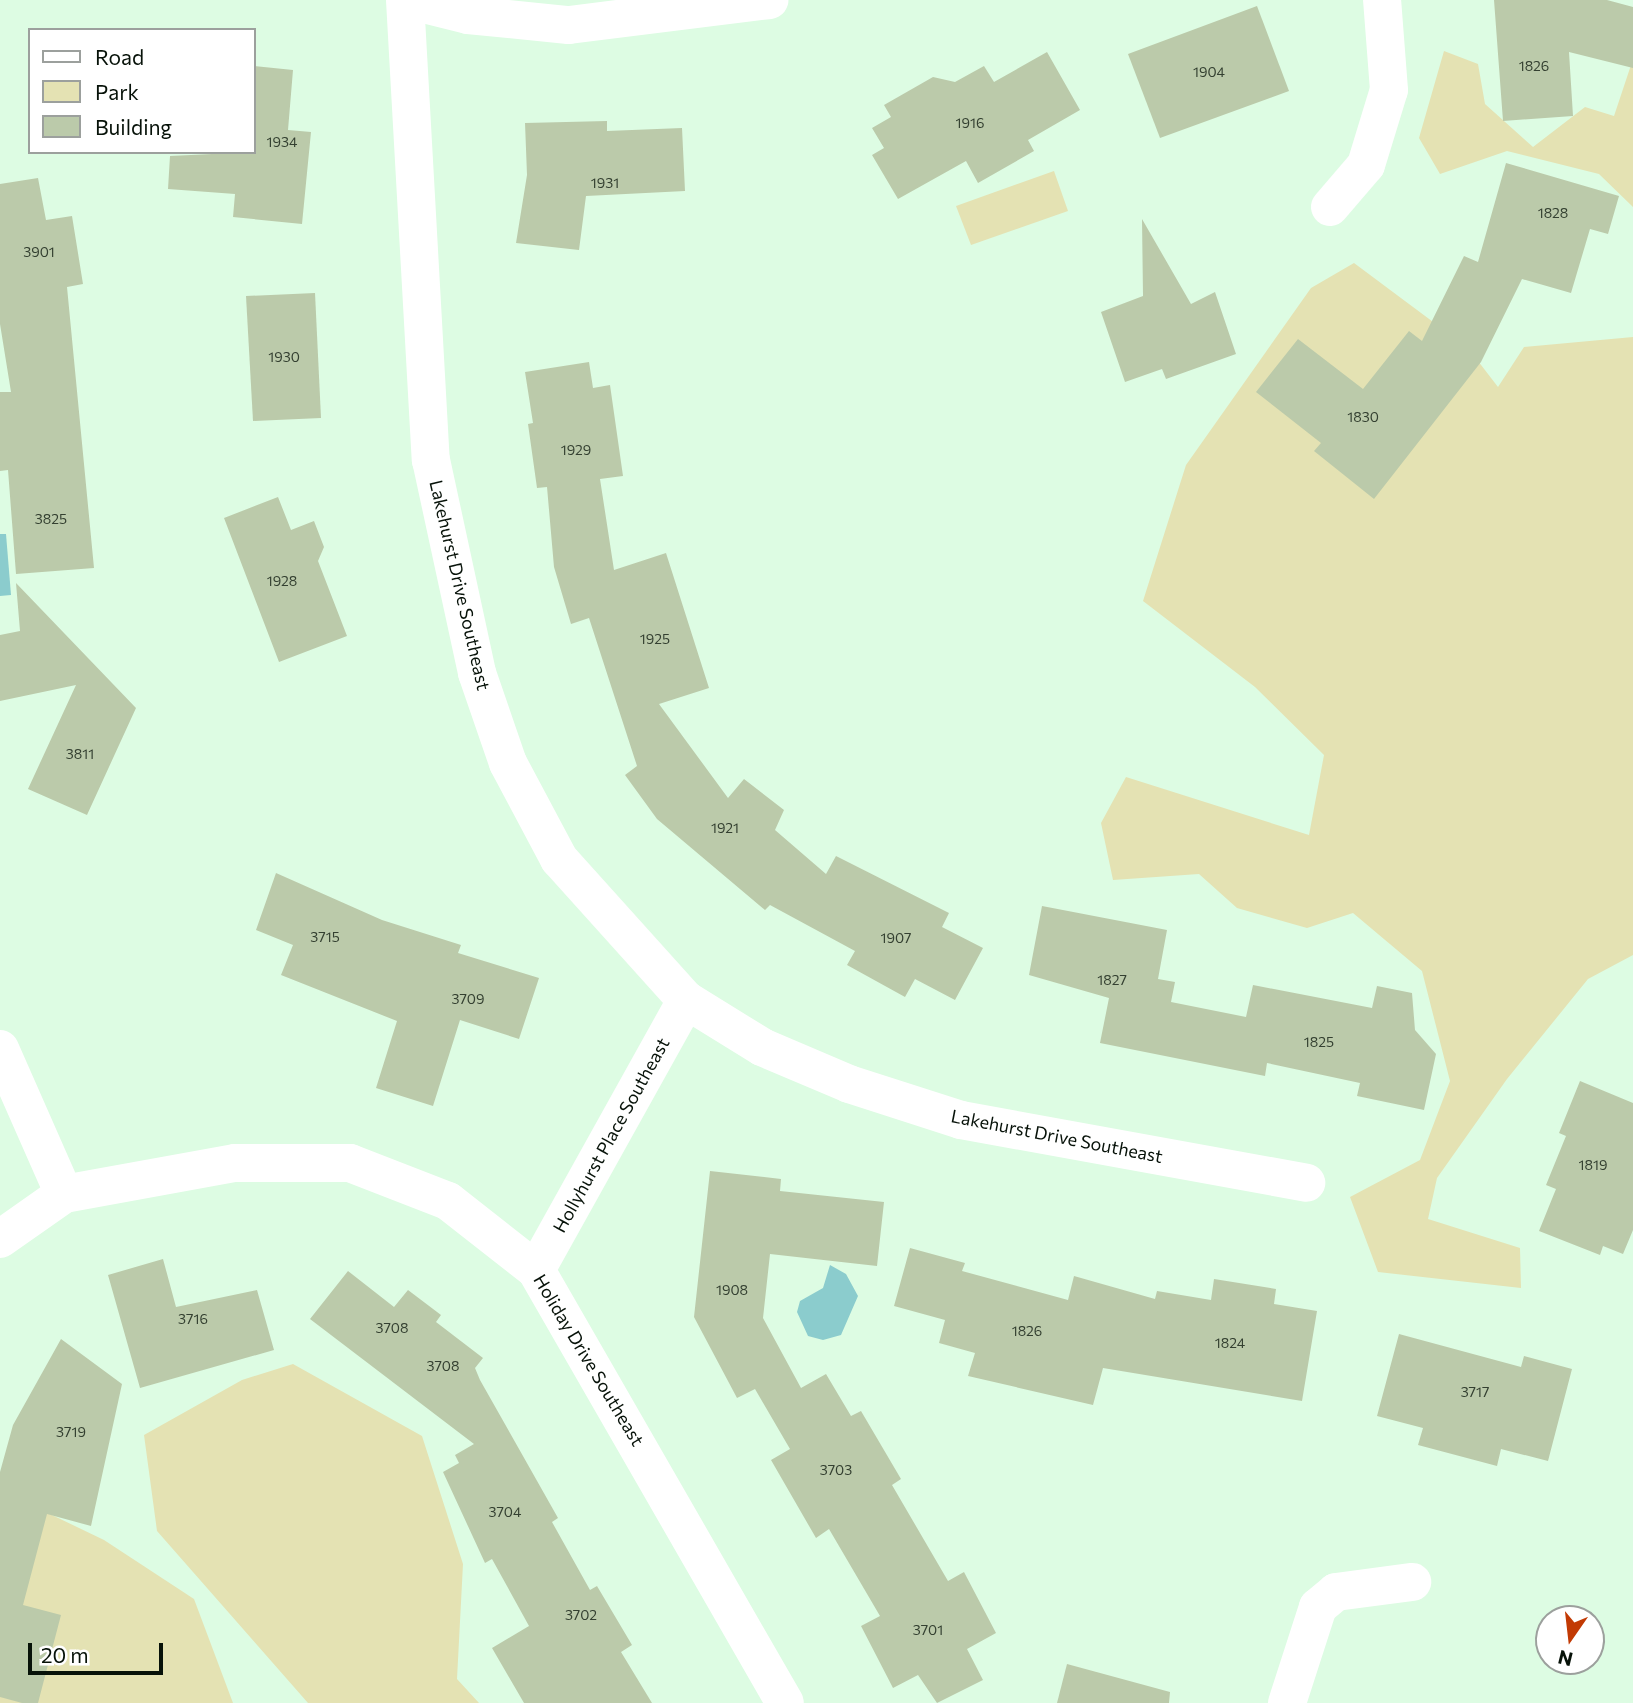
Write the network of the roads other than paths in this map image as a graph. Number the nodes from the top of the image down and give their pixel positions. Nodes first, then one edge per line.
1 (407, 0) edge
2 (769, 0) edge
3 (1382, 0) edge
4 (1330, 207) dead end
5 (687, 1000) junction
6 (0, 1049) edge
7 (1306, 1183) dead end
8 (64, 1194) junction
9 (0, 1239) edge
10 (537, 1269) junction
11 (1412, 1582) dead end
12 (785, 1703) edge
13 (1287, 1703) edge

1 - 2 street
1 - 5 street, Lakehurst Drive Southeast
3 - 4 street
5 - 7 street, Lakehurst Drive Southeast
5 - 10 street, Hollyhurst Place Southeast
6 - 8 street
8 - 9 street, Holiday Drive Southeast
8 - 10 street, Holiday Drive Southeast
10 - 12 street, Holiday Drive Southeast
11 - 13 street

